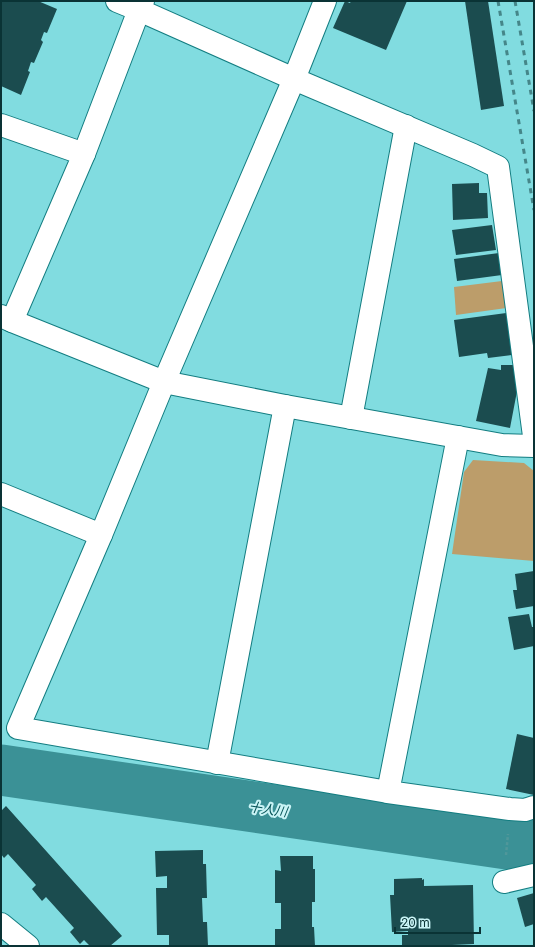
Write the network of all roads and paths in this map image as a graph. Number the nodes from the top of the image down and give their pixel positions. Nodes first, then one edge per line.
1 (117, 1) edge
2 (325, 1) edge
3 (141, 6) edge
4 (294, 78) junction
5 (1, 125) edge
6 (406, 126) junction
7 (84, 154) junction
8 (7, 319) edge
9 (164, 382) junction
10 (285, 406) junction
11 (351, 418) junction
12 (534, 436) edge
13 (458, 437) junction
14 (534, 446) edge
15 (1, 494) edge
16 (101, 535) junction
17 (217, 763) junction
18 (388, 792) junction
19 (534, 806) edge
20 (510, 809) junction
21 (534, 874) edge
22 (504, 882) joint
23 (1, 924) edge
24 (28, 946) edge

1 - 3 street
2 - 4 street
3 - 4 street
3 - 7 street
4 - 6 street
4 - 9 street
5 - 7 street
6 - 11 street
6 - 12 street
7 - 8 street
8 - 9 street
9 - 10 street
9 - 16 street
10 - 11 street
10 - 17 street
11 - 13 street
13 - 14 street
13 - 18 street
15 - 16 street
16 - 17 street
17 - 18 street
18 - 20 street
19 - 20 street
20 - 22 path
21 - 22 street
23 - 24 street

